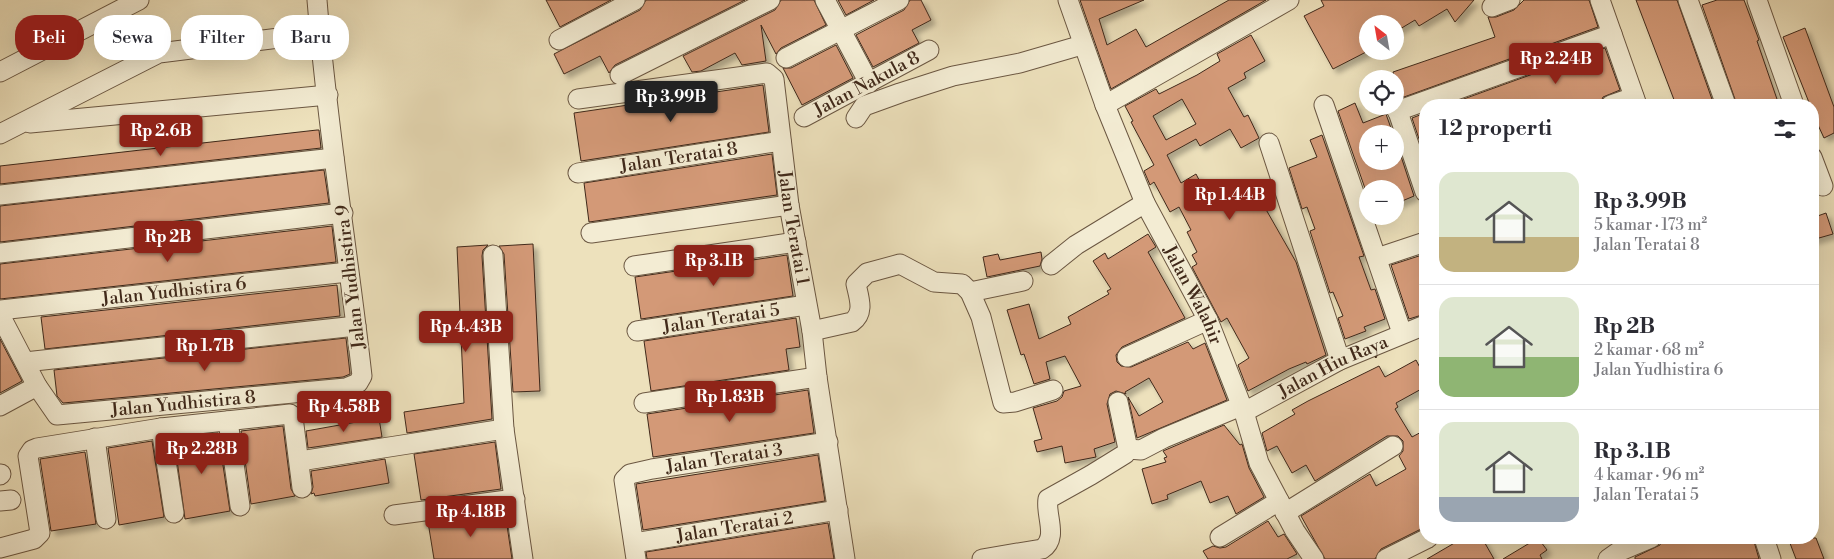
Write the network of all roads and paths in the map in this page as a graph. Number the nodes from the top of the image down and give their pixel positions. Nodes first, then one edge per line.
1 (139, 0) edge
2 (316, 0) edge
3 (635, 0) edge
4 (770, 0) edge
5 (825, 0) edge
6 (899, 0) edge
7 (1068, 0) edge
8 (1289, 0) edge
9 (1510, 0) edge
10 (1600, 0) edge
11 (1688, 0) edge
12 (1757, 0) edge
13 (743, 6) edge
14 (1492, 7) dead end
15 (318, 15) edge
16 (841, 29) junction
17 (1612, 34) junction
18 (273, 40) edge
19 (559, 40) dead end
20 (1082, 46) junction
21 (929, 50) dead end
22 (786, 58) dead end
23 (323, 60) edge
24 (0, 72) edge
25 (620, 75) dead end
26 (868, 83) junction
27 (328, 95) junction
28 (578, 99) dead end
29 (1419, 99) edge
30 (1420, 99) edge
31 (1635, 99) edge
32 (1724, 99) edge
33 (1792, 99) edge
34 (1404, 104) edge
35 (1324, 105) dead end
36 (1105, 106) junction
37 (1399, 115) edge
38 (804, 117) dead end
39 (856, 118) dead end
40 (19, 124) junction
41 (0, 134) edge
42 (780, 141) junction
43 (1269, 143) dead end
44 (334, 158) junction
45 (1419, 164) edge
46 (578, 173) dead end
47 (0, 195) edge
48 (1145, 203) junction
49 (789, 205) junction
50 (343, 213) junction
51 (591, 233) dead end
52 (796, 242) junction
53 (1419, 244) edge
54 (0, 253) edge
55 (493, 255) dead end
56 (1377, 258) junction
57 (1051, 265) dead end
58 (634, 266) dead end
59 (348, 272) junction
60 (1023, 281) dead end
61 (970, 292) junction
62 (806, 304) junction
63 (0, 310) edge
64 (0, 315) edge
65 (1208, 320) junction
66 (356, 326) junction
67 (1419, 327) edge
68 (637, 331) dead end
69 (812, 332) junction
70 (1402, 333) junction
71 (6, 336) edge
72 (1128, 357) dead end
73 (1340, 360) junction
74 (25, 362) junction
75 (816, 377) junction
76 (38, 386) junction
77 (346, 388) joint
78 (1053, 390) dead end
79 (1118, 402) dead end
80 (644, 403) dead end
81 (0, 406) edge
82 (1242, 409) junction
83 (228, 421) junction
84 (161, 428) junction
85 (504, 429) junction
86 (95, 438) junction
87 (828, 442) junction
88 (1393, 446) dead end
89 (1128, 449) junction
90 (300, 462) junction
91 (302, 488) dead end
92 (514, 499) junction
93 (240, 506) dead end
94 (1282, 507) junction
95 (838, 510) junction
96 (174, 513) dead end
97 (394, 515) dead end
98 (106, 519) dead end
99 (1220, 537) dead end
100 (1419, 542) edge
101 (1637, 544) edge
102 (1766, 544) edge
103 (0, 548) edge
104 (635, 551) edge
105 (523, 559) edge
106 (845, 559) edge
107 (982, 559) edge
108 (1314, 559) edge
109 (1386, 559) edge
110 (1608, 559) edge
111 (1772, 559) edge

1 - 24 street
2 - 15 street, Jalan Yudhistira 9
3 - 19 street
4 - 13 street
5 - 16 street
6 - 16 street
7 - 20 street, Jalan Walahir
8 - 36 street
9 - 14 street
10 - 17 street
11 - 32 street
12 - 33 street
13 - 25 street
16 - 22 street
16 - 26 street
17 - 30 street
17 - 31 street
18 - 40 street
20 - 36 street, Jalan Walahir
20 - 39 street
21 - 26 street, Jalan Nakula 8
23 - 27 street, Jalan Yudhistira 9
26 - 38 street, Jalan Nakula 8
27 - 40 street
27 - 44 street, Jalan Yudhistira 9
28 - 42 street, Jalan Teratai 1
29 - 34 street
35 - 56 street
36 - 48 street, Jalan Walahir
37 - 45 street
40 - 41 street
42 - 46 street, Jalan Teratai 8
42 - 49 street, Jalan Teratai 1
43 - 73 street
44 - 47 street
44 - 50 street, Jalan Yudhistira 9
48 - 57 street
48 - 65 street, Jalan Walahir
49 - 51 street
49 - 52 street, Jalan Teratai 1
50 - 54 street
50 - 59 street, Jalan Yudhistira 9
52 - 58 street
52 - 62 street, Jalan Teratai 1
53 - 56 street
55 - 85 street
56 - 70 street
59 - 63 street, Jalan Yudhistira 6
59 - 66 street, Jalan Yudhistira 9
60 - 61 street
61 - 69 street
61 - 78 street
62 - 68 street, Jalan Teratai 5
62 - 69 street, Jalan Teratai 1
64 - 71 street
65 - 72 street
65 - 82 street, Jalan Walahir
66 - 74 street
66 - 77 street, Jalan Yudhistira 9
67 - 70 street, Jalan Hiu Raya
69 - 75 street, Jalan Teratai 1
70 - 73 street, Jalan Hiu Raya
71 - 74 street
73 - 82 street, Jalan Hiu Raya
74 - 76 street
75 - 80 street
75 - 87 street, Jalan Teratai 1
76 - 77 street, Jalan Yudhistira 8
76 - 81 street
79 - 89 street
82 - 89 street, Jalan Hiu Raya
82 - 94 street, Jalan Walahir
83 - 84 street
83 - 90 street
83 - 93 street
84 - 86 street
84 - 96 street
85 - 90 street
85 - 92 street
86 - 98 street
86 - 103 street
87 - 95 street, Jalan Teratai 1
87 - 104 street, Jalan Teratai 3
88 - 94 street
89 - 107 street
90 - 91 street
92 - 97 street
92 - 105 street
94 - 99 street
94 - 108 street, Jalan Walahir
95 - 104 street, Jalan Teratai 2
95 - 106 street, Jalan Teratai 1
100 - 109 street
101 - 110 street
102 - 111 street

